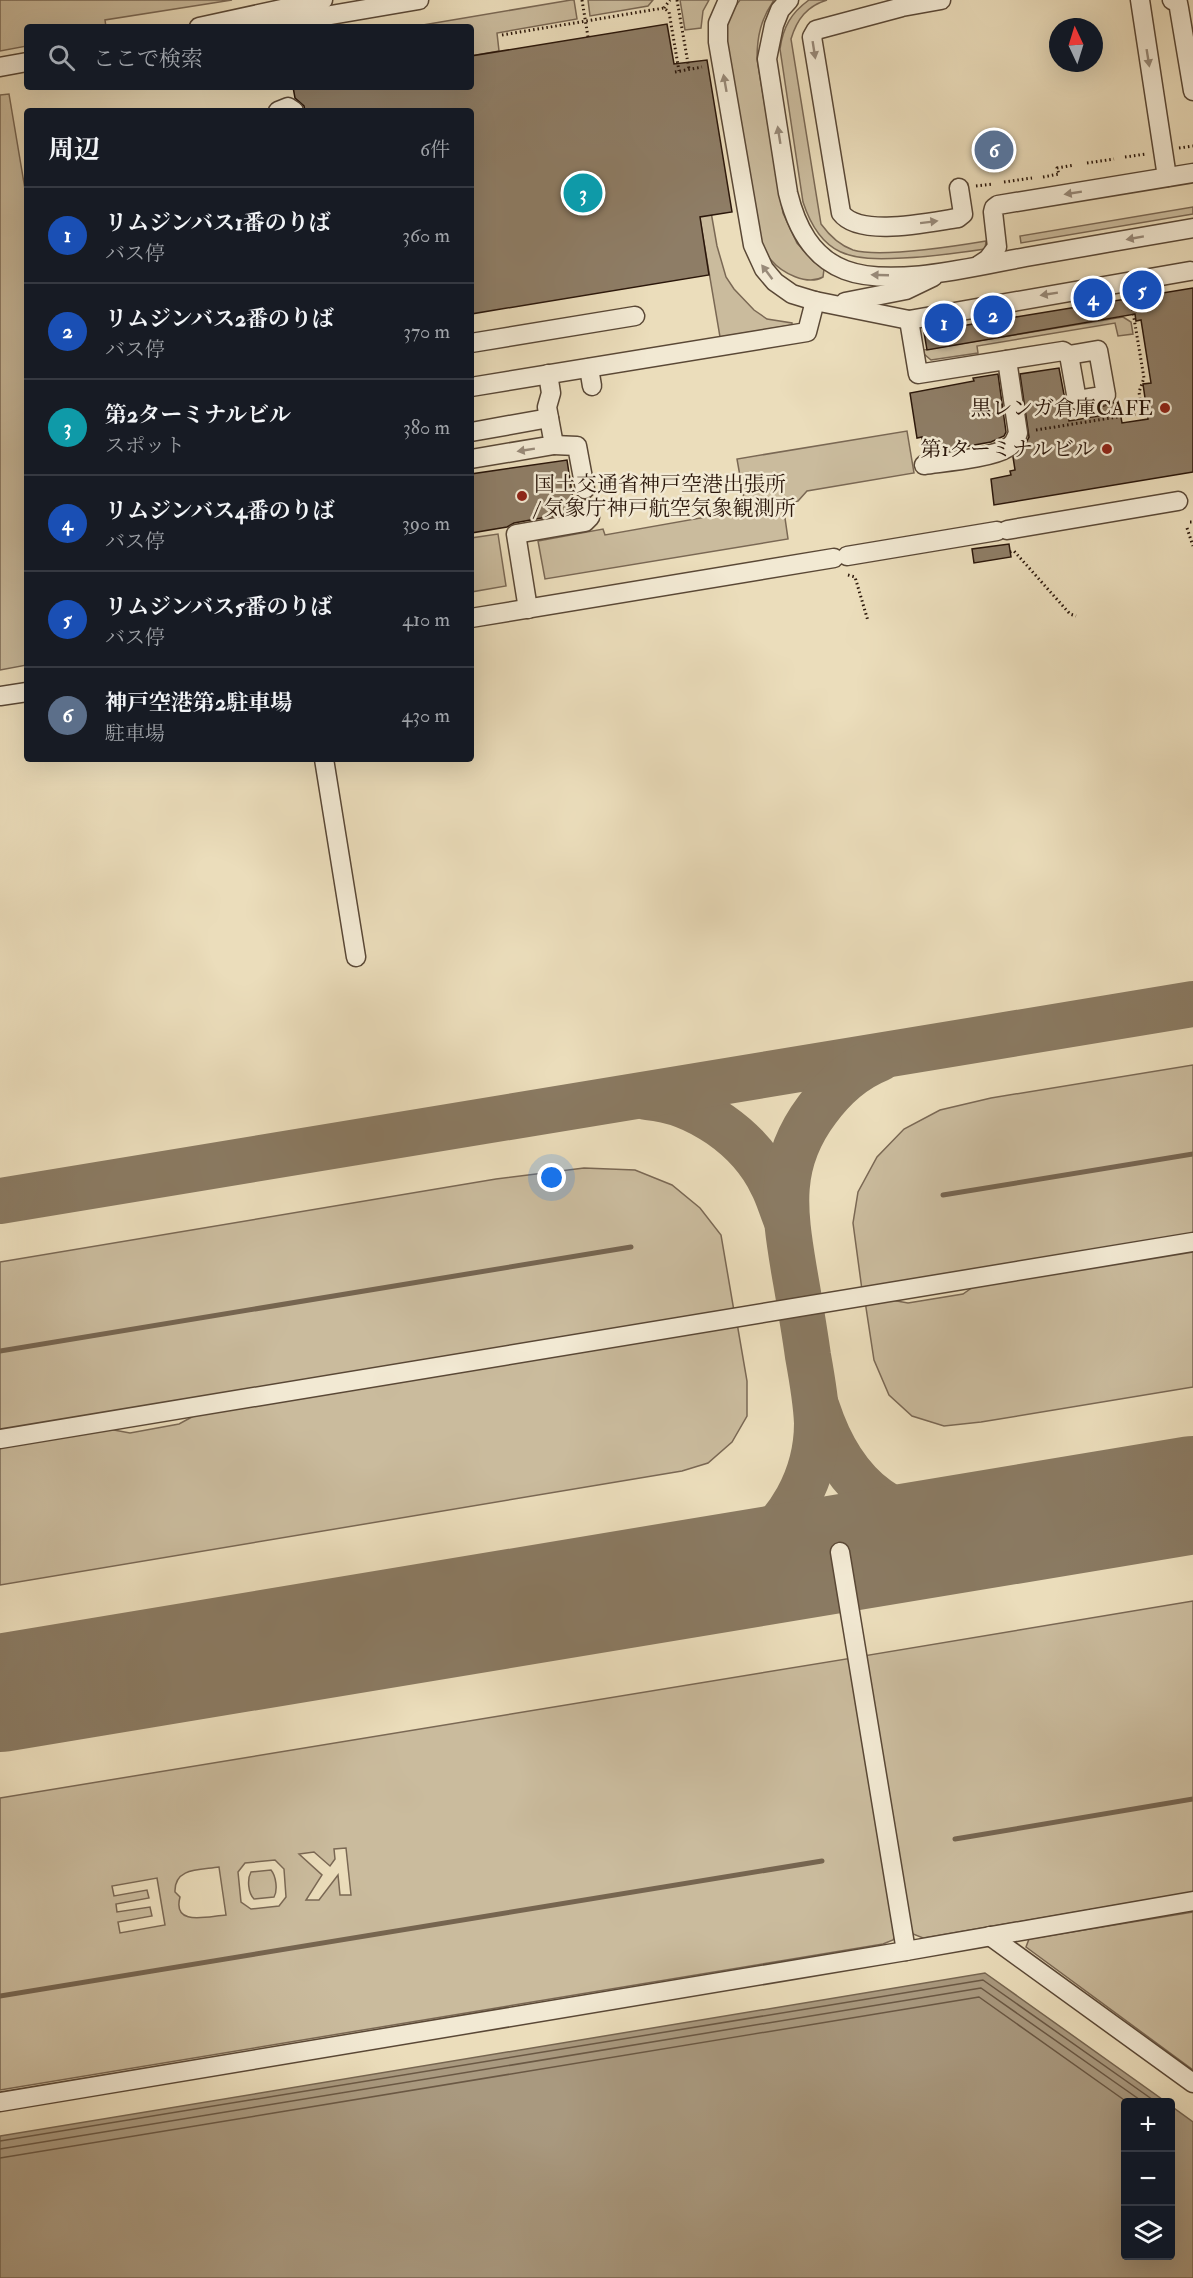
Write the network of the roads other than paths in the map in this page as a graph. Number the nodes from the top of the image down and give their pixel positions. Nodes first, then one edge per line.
1 (323, 0) edge
2 (419, 0) edge
3 (729, 0) edge
4 (789, 0) edge
5 (941, 0) edge
6 (1140, 0) edge
7 (1172, 0) edge
8 (213, 24) edge
9 (279, 24) edge
10 (24, 63) edge
11 (0, 67) edge
12 (1193, 91) edge
13 (1193, 172) edge
14 (1167, 177) junction
15 (959, 188) dead end
16 (1193, 228) edge
17 (986, 264) junction
18 (1190, 271) dead end
19 (942, 272) junction
20 (823, 303) junction
21 (635, 316) dead end
22 (909, 320) junction
23 (474, 343) edge
24 (1069, 355) dead end
25 (1006, 360) junction
26 (589, 368) junction
27 (548, 374) junction
28 (474, 386) edge
29 (592, 386) dead end
30 (549, 418) junction
31 (474, 431) edge
32 (554, 445) junction
33 (474, 458) edge
34 (924, 465) dead end
35 (585, 489) dead end
36 (1186, 499) edge
37 (588, 509) dead end
38 (528, 609) junction
39 (474, 618) edge
40 (24, 692) edge
41 (0, 696) edge
42 (324, 762) edge
43 (356, 957) dead end
44 (1193, 1242) edge
45 (0, 1440) edge
46 (840, 1552) dead end
47 (1193, 1900) edge
48 (990, 1936) junction
49 (906, 1951) junction
50 (1193, 2083) edge
51 (0, 2102) edge

1 - 8 street
2 - 9 street
20 -> 3 street
19 -> 4 street
5 -> 15 street
6 -> 14 street
7 - 12 street
10 - 11 street
13 - 14 street
14 -> 17 street
16 -> 17 street
17 - 19 street
18 -> 22 street
19 - 20 street
20 - 22 street
20 - 26 street
21 - 23 street
22 - 25 street
24 - 25 street
25 - 34 street
26 - 27 street
26 - 29 street
27 - 28 street
27 - 30 street
30 - 31 street
30 - 32 street
32 -> 33 street
32 - 35 street
36 - 38 street
37 - 38 street
38 - 39 street
40 - 41 street
42 - 43 street
44 - 45 street
46 - 49 street
47 - 48 street
48 - 49 street
48 - 50 street
49 - 51 street

